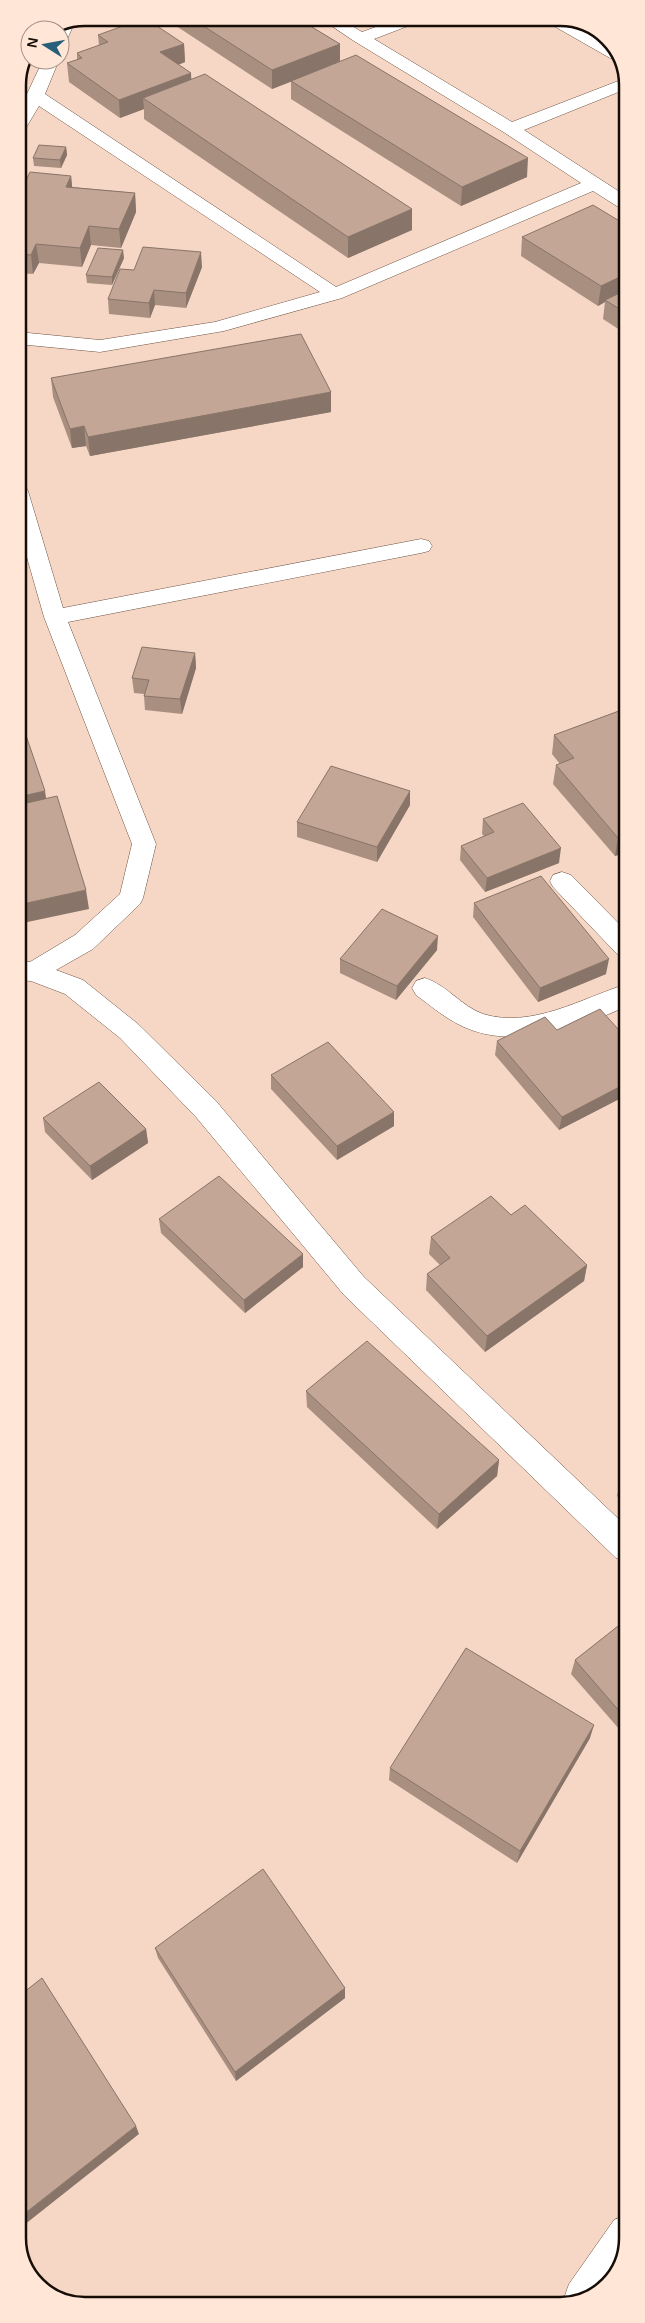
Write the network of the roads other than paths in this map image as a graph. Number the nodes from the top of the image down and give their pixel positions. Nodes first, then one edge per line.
1 (341, 26) edge
2 (393, 26) edge
3 (566, 26) edge
4 (360, 38) junction
5 (606, 48) edge
6 (47, 70) edge
7 (619, 86) edge
8 (36, 96) junction
9 (26, 110) edge
10 (510, 129) junction
11 (594, 184) junction
12 (619, 200) edge
13 (335, 294) junction
14 (26, 339) edge
15 (26, 522) edge
16 (421, 546) dead end
17 (55, 618) junction
18 (562, 881) dead end
19 (619, 940) edge
20 (26, 971) edge
21 (425, 988) dead end
22 (619, 997) edge
23 (619, 1540) edge
24 (617, 2249) edge
25 (590, 2288) edge

1 - 4 street
2 - 4 street
3 - 5 street
4 - 10 street
6 - 8 street
7 - 10 street
8 - 9 street
8 - 13 street
10 - 11 street
11 - 12 street
11 - 13 street
13 - 14 street
15 - 17 street
16 - 17 street
17 - 20 street
18 - 19 street
20 - 23 street
21 - 22 street
24 - 25 street

